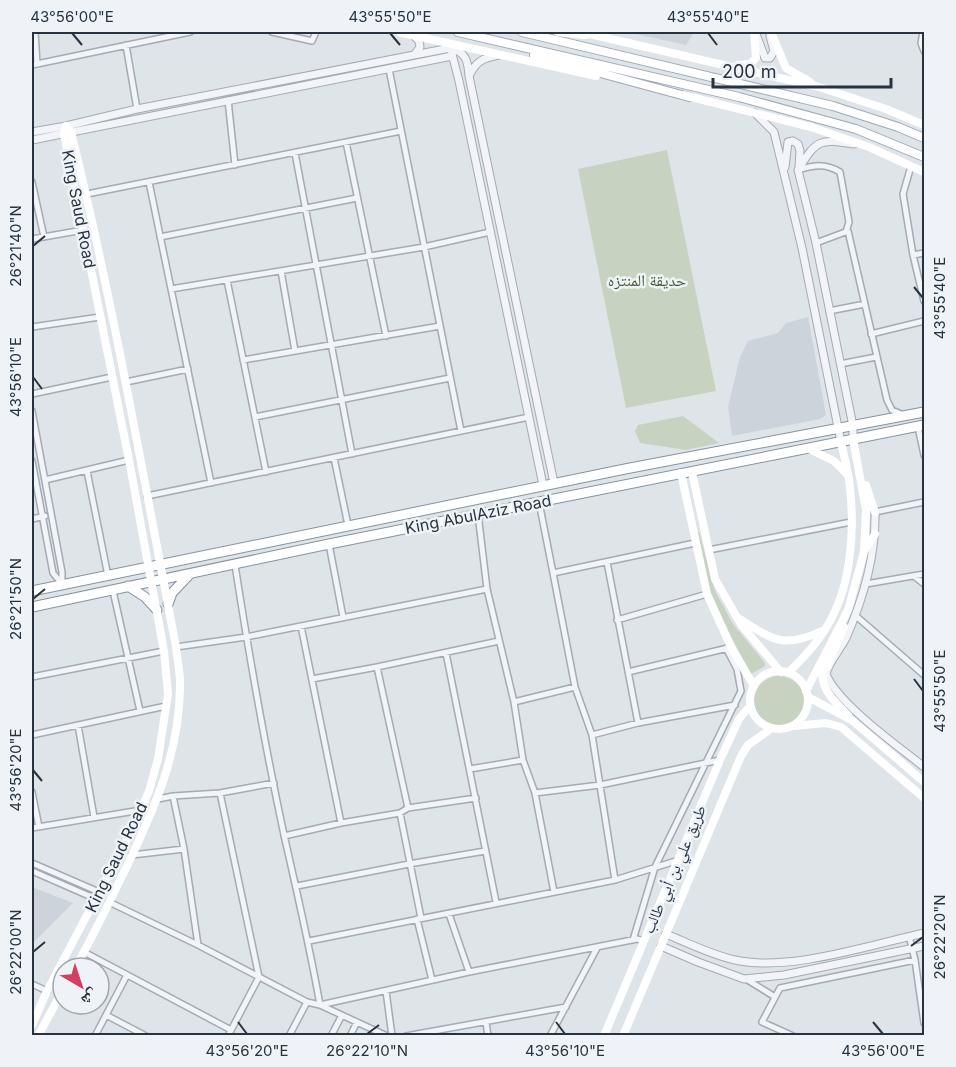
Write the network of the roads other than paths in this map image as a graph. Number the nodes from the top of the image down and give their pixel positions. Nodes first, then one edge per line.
1 (35, 32) edge
2 (190, 32) edge
3 (272, 32) edge
4 (316, 32) edge
5 (398, 32) edge
6 (459, 32) edge
7 (522, 32) edge
8 (558, 32) edge
9 (581, 32) edge
10 (755, 32) edge
11 (770, 32) edge
12 (923, 32) edge
13 (413, 35) junction
14 (604, 37) junction
15 (126, 45) junction
16 (450, 50) junction
17 (924, 51) edge
18 (415, 54) junction
19 (499, 55) junction
20 (34, 65) edge
21 (728, 66) junction
22 (389, 69) junction
23 (469, 76) junction
24 (819, 87) junction
25 (689, 97) junction
26 (228, 100) junction
27 (137, 109) junction
28 (755, 113) junction
29 (924, 125) edge
30 (67, 131) junction
31 (401, 131) junction
32 (32, 132) edge
33 (924, 138) edge
34 (32, 140) edge
35 (346, 142) junction
36 (870, 147) junction
37 (295, 153) junction
38 (924, 157) edge
39 (235, 165) junction
40 (911, 166) junction
41 (798, 170) junction
42 (924, 172) edge
43 (784, 176) junction
44 (32, 182) edge
45 (149, 182) junction
46 (87, 194) junction
47 (357, 198) junction
48 (306, 210) junction
49 (83, 230) junction
50 (490, 232) junction
51 (846, 232) junction
52 (44, 237) junction
53 (160, 237) junction
54 (32, 239) edge
55 (816, 243) junction
56 (424, 247) junction
57 (924, 253) edge
58 (914, 255) junction
59 (369, 256) junction
60 (315, 265) junction
61 (281, 271) junction
62 (227, 280) junction
63 (171, 289) junction
64 (924, 301) edge
65 (865, 304) junction
66 (830, 311) junction
67 (100, 317) junction
68 (924, 321) edge
69 (440, 326) junction
70 (32, 327) edge
71 (871, 334) junction
72 (386, 336) junction
73 (330, 345) junction
74 (296, 351) junction
75 (876, 357) junction
76 (243, 360) junction
77 (840, 364) junction
78 (188, 369) junction
79 (112, 377) junction
80 (450, 378) junction
81 (126, 382) junction
82 (32, 394) edge
83 (341, 400) junction
84 (32, 411) edge
85 (924, 412) edge
86 (905, 416) junction
87 (255, 417) junction
88 (529, 417) junction
89 (853, 426) junction
90 (921, 426) edge
91 (838, 429) junction
92 (461, 431) junction
93 (854, 439) junction
94 (841, 442) junction
95 (809, 449) junction
96 (352, 454) junction
97 (924, 455) edge
98 (334, 458) junction
99 (129, 460) junction
100 (32, 461) edge
101 (860, 469) junction
102 (87, 471) junction
103 (266, 472) junction
104 (692, 472) junction
105 (681, 473) junction
106 (847, 474) junction
107 (45, 480) junction
108 (211, 483) junction
109 (554, 483) junction
110 (543, 485) junction
111 (147, 496) junction
112 (539, 502) junction
113 (924, 502) edge
114 (875, 512) junction
115 (51, 514) junction
116 (478, 514) junction
117 (43, 517) junction
118 (32, 519) edge
119 (851, 522) junction
120 (348, 525) junction
121 (875, 534) junction
122 (695, 543) junction
123 (329, 544) junction
124 (709, 550) junction
125 (864, 552) junction
126 (607, 562) junction
127 (160, 564) junction
128 (235, 565) junction
129 (148, 567) junction
130 (553, 573) junction
131 (191, 574) junction
132 (924, 574) edge
133 (108, 576) junction
134 (914, 576) junction
135 (163, 579) junction
136 (150, 581) junction
137 (62, 584) junction
138 (866, 584) junction
139 (924, 584) edge
140 (128, 586) junction
141 (488, 589) junction
142 (32, 591) edge
143 (113, 591) junction
144 (707, 594) junction
145 (168, 604) junction
146 (32, 607) edge
147 (157, 610) junction
148 (848, 610) junction
149 (856, 616) junction
150 (343, 617) junction
151 (736, 617) junction
152 (617, 620) junction
153 (301, 626) junction
154 (826, 629) junction
155 (246, 637) junction
156 (499, 641) junction
157 (176, 647) junction
158 (729, 647) junction
159 (164, 651) junction
160 (828, 651) junction
161 (446, 653) junction
162 (128, 658) junction
163 (377, 667) junction
164 (827, 667) junction
165 (628, 672) junction
166 (785, 672) junction
167 (924, 675) edge
168 (32, 677) edge
169 (312, 679) junction
170 (754, 686) junction
171 (575, 687) junction
172 (807, 694) junction
173 (514, 702) junction
174 (735, 705) junction
175 (166, 706) junction
176 (750, 706) junction
177 (140, 711) junction
178 (853, 721) junction
179 (638, 723) junction
180 (78, 725) junction
181 (792, 726) junction
182 (772, 728) junction
183 (32, 735) edge
184 (592, 735) junction
185 (523, 760) junction
186 (720, 760) junction
187 (704, 765) junction
188 (924, 767) edge
189 (470, 769) junction
190 (924, 782) edge
191 (274, 783) junction
192 (600, 785) junction
193 (32, 792) edge
194 (220, 793) junction
195 (535, 793) junction
196 (173, 796) junction
197 (476, 798) junction
198 (924, 798) edge
199 (158, 799) junction
200 (408, 808) junction
201 (141, 810) junction
202 (400, 813) junction
203 (94, 818) junction
204 (341, 823) junction
205 (39, 827) junction
206 (32, 828) edge
207 (284, 836) junction
208 (184, 849) junction
209 (485, 851) junction
210 (132, 855) junction
211 (679, 860) junction
212 (32, 863) edge
213 (409, 864) junction
214 (655, 867) junction
215 (32, 871) edge
216 (615, 880) junction
217 (297, 886) junction
218 (554, 892) junction
219 (98, 896) junction
220 (109, 902) junction
221 (496, 902) junction
222 (449, 914) junction
223 (419, 918) junction
224 (924, 933) edge
225 (666, 934) junction
226 (909, 936) junction
227 (633, 940) junction
228 (309, 941) junction
229 (644, 941) junction
230 (198, 945) junction
231 (924, 945) edge
232 (661, 946) junction
233 (597, 948) junction
234 (912, 948) junction
235 (84, 952) junction
236 (82, 956) edge
237 (807, 959) junction
238 (915, 960) junction
239 (809, 970) junction
240 (469, 972) junction
241 (793, 973) junction
242 (127, 975) junction
243 (259, 977) junction
244 (744, 979) junction
245 (432, 980) junction
246 (812, 981) junction
247 (32, 984) edge
248 (795, 985) junction
249 (386, 991) junction
250 (46, 994) junction
251 (775, 997) junction
252 (307, 1002) junction
253 (111, 1005) edge
254 (320, 1005) junction
255 (566, 1007) junction
256 (51, 1011) edge
257 (49, 1014) junction
258 (342, 1015) junction
259 (32, 1016) edge
260 (105, 1016) edge
261 (108, 1016) edge
262 (357, 1022) junction
263 (486, 1022) junction
264 (924, 1023) edge
265 (32, 1025) edge
266 (230, 1033) edge
267 (38, 1035) edge
268 (47, 1035) edge
269 (95, 1035) edge
270 (146, 1035) edge
271 (289, 1035) edge
272 (331, 1035) edge
273 (350, 1035) edge
274 (387, 1035) edge
275 (392, 1035) edge
276 (406, 1035) edge
277 (488, 1035) edge
278 (550, 1035) edge
279 (604, 1035) edge
280 (623, 1035) edge
281 (793, 1035) edge

1 - 20 street
2 - 15 street
3 - 4 street
5 - 13 main road
6 - 25 main road
6 - 38 main road
7 - 33 main road
8 - 14 main road
9 - 14 main road
10 - 11 street
10 - 21 main road
11 - 24 main road
12 - 17 street
13 - 16 main road
13 - 18 street
14 - 21 main road
15 - 20 street
15 - 27 street
16 - 18 street
16 - 19 main road
16 - 22 street
16 - 23 street
16 - 50 street
18 - 27 street
19 - 23 street
19 - 25 main road
21 - 24 main road
22 - 26 street
22 - 31 street
23 - 109 street
24 - 29 main road
25 - 28 main road
26 - 30 street
26 - 39 street
27 - 30 street
28 - 36 main road
28 - 43 street
30 - 32 street
30 - 34 street
30 - 46 main road, King Saud Road
30 - 49 main road, King Saud Road
31 - 35 street
31 - 56 street
35 - 37 street
35 - 47 street
36 - 40 main road
36 - 41 street
37 - 39 street
37 - 48 street
39 - 45 street
40 - 42 main road
40 - 58 street
41 - 43 street
41 - 51 street
41 - 55 street
43 - 91 street
44 - 52 street
45 - 46 street
45 - 53 street
46 - 81 main road, King Saud Road
47 - 48 street
47 - 59 street
48 - 53 street
48 - 60 street
49 - 52 street
49 - 67 main road, King Saud Road
50 - 56 street
50 - 88 street
51 - 55 street
51 - 65 street
52 - 54 street
53 - 63 street
55 - 66 street
56 - 59 street
56 - 69 street
57 - 58 street
58 - 64 street
59 - 60 street
59 - 72 street
60 - 61 street
60 - 73 street
61 - 62 street
61 - 74 street
62 - 63 street
62 - 76 street
63 - 78 street
65 - 66 street
65 - 71 street
66 - 77 street
67 - 70 street
67 - 79 main road, King Saud Road
68 - 71 street
69 - 72 street
69 - 80 street
71 - 75 street
72 - 73 street
73 - 74 street
73 - 83 street
74 - 76 street
75 - 77 street
75 - 86 street
76 - 87 street
77 - 89 street
78 - 81 street
78 - 108 street
79 - 82 street
79 - 99 main road, King Saud Road
80 - 83 street
80 - 92 street
81 - 111 main road, King Saud Road
83 - 87 street
83 - 96 street
84 - 107 street
85 - 86 highway, King AbulAziz Road
86 - 89 highway, King AbulAziz Road
87 - 103 street
88 - 92 street
88 - 110 street
89 - 91 highway, King AbulAziz Road
89 - 93 street
90 - 93 highway, King AbulAziz Road
90 - 97 street
91 - 94 street
91 - 109 highway, King AbulAziz Road
92 - 96 street
93 - 94 highway, King AbulAziz Road
93 - 101 main road
94 - 95 highway, King AbulAziz Road
94 - 106 main road
95 - 104 highway, King AbulAziz Road
95 - 106 main road
96 - 98 street
98 - 103 street
98 - 120 street
99 - 102 street
99 - 129 main road, King Saud Road
100 - 117 street
101 - 114 main road
101 - 125 main road
102 - 107 street
102 - 133 street
103 - 108 street
104 - 105 highway, King AbulAziz Road
104 - 124 main road
105 - 112 highway, King AbulAziz Road
105 - 122 main road
106 - 119 main road
107 - 115 street
108 - 111 street
109 - 110 highway, King AbulAziz Road
110 - 120 highway, King AbulAziz Road
111 - 127 main road, King Saud Road
112 - 116 highway, King AbulAziz Road
112 - 130 street
113 - 114 street
114 - 121 street
115 - 117 street
115 - 137 street
116 - 123 highway, King AbulAziz Road
116 - 141 street
117 - 118 street
117 - 137 street
119 - 124 street
119 - 154 main road
120 - 127 highway, King AbulAziz Road
121 - 125 main road
121 - 138 street
122 - 126 street
122 - 144 main road
123 - 128 highway, King AbulAziz Road
123 - 150 street
124 - 151 main road
125 - 148 main road
126 - 130 street
126 - 152 street
127 - 129 highway, King AbulAziz Road
127 - 135 main road, King Saud Road
128 - 131 highway, King AbulAziz Road
128 - 155 street
129 - 133 highway, King AbulAziz Road
129 - 136 main road, King Saud Road
130 - 171 street
131 - 135 highway, King AbulAziz Road
131 - 145 highway
132 - 134 street
133 - 137 highway, King AbulAziz Road
134 - 138 street
134 - 139 street
135 - 136 highway, King AbulAziz Road
135 - 145 main road, King Saud Road
136 - 140 highway, King AbulAziz Road
136 - 147 main road, King Saud Road
137 - 142 highway, King AbulAziz Road
138 - 149 street
140 - 143 highway, King AbulAziz Road
140 - 147 highway
141 - 150 street
141 - 156 street
143 - 146 highway, King AbulAziz Road
143 - 162 street
144 - 152 street
144 - 158 main road
145 - 157 main road, King Saud Road
147 - 159 main road, King Saud Road
148 - 160 main road
148 - 164 main road
149 - 164 street
149 - 167 street
150 - 153 street
151 - 154 main road
151 - 166 main road
152 - 165 street
153 - 155 street
153 - 169 street
154 - 166 main road
155 - 157 street
155 - 191 street
156 - 161 street
156 - 173 street
157 - 199 main road, King Saud Road
158 - 165 street
158 - 170 main road
158 - 174 street
159 - 162 street
159 - 175 main road, King Saud Road
160 - 172 main road
160 - 178 main road
161 - 163 street
161 - 189 street
162 - 168 street
162 - 177 street
163 - 169 street
163 - 200 street
164 - 188 street
165 - 179 street
166 - 170 main road
166 - 172 main road
169 - 204 street
170 - 176 main road
171 - 173 street
171 - 184 street
172 - 178 main road
172 - 181 main road
173 - 185 street
174 - 179 street
174 - 187 street
175 - 177 street
175 - 201 main road, King Saud Road
176 - 182 main road
176 - 186 main road, طريق علي بن أبي طالب
177 - 180 street
178 - 190 main road
179 - 184 street
180 - 183 street
180 - 203 street
181 - 182 main road
181 - 198 main road
182 - 225 main road, طريق علي بن أبي طالب
184 - 192 street
185 - 189 street
185 - 195 street
186 - 187 street
186 - 211 main road, طريق علي بن أبي طالب
187 - 192 street
187 - 214 street
189 - 197 street
191 - 194 street
191 - 207 street
192 - 195 street
192 - 216 street
193 - 205 street
194 - 196 street
194 - 243 street
195 - 218 street
196 - 199 street
196 - 208 street
197 - 200 street
197 - 209 street
199 - 210 main road, King Saud Road
200 - 202 street
201 - 203 street
201 - 219 main road, King Saud Road
202 - 204 street
202 - 213 street
203 - 205 street
204 - 207 street
205 - 206 street
207 - 217 street
208 - 210 street
208 - 230 street
209 - 213 street
209 - 221 street
210 - 220 main road, King Saud Road
211 - 214 street
211 - 229 main road, طريق علي بن أبي طالب
212 - 219 street
213 - 217 street
213 - 223 street
214 - 216 street
214 - 227 street
215 - 219 street
216 - 218 street
217 - 228 street
218 - 221 street
219 - 250 main road, King Saud Road
220 - 230 street
220 - 235 main road, King Saud Road
221 - 222 street
222 - 223 street
222 - 240 street
223 - 228 street
223 - 245 street
224 - 226 street
225 - 232 main road, طريق علي بن أبي طالب
225 - 237 street
226 - 234 street
226 - 237 street
227 - 229 street
227 - 233 street
228 - 254 street
229 - 279 main road, طريق علي بن أبي طالب
230 - 243 street
231 - 234 street
232 - 244 street
232 - 280 main road, طريق علي بن أبي طالب
233 - 240 street
233 - 255 street
234 - 238 street
234 - 239 street
235 - 236 main road, King Saud Road
235 - 242 street
237 - 239 street
238 - 246 street
238 - 264 street
239 - 241 street
239 - 246 street
240 - 245 street
241 - 244 street
241 - 248 street
242 - 253 street
242 - 266 street
243 - 252 street
243 - 266 street
244 - 251 street
245 - 249 street
246 - 248 street
247 - 250 street
248 - 251 street
249 - 254 street
249 - 275 street
250 - 259 main road
250 - 265 main road, King Saud Road
251 - 281 street
252 - 254 street
252 - 271 street
254 - 258 street
255 - 263 street
255 - 278 street
256 - 257 main road
257 - 267 main road
257 - 268 main road
258 - 262 street
258 - 272 street
260 - 269 street
261 - 270 street
262 - 273 street
262 - 274 street
263 - 276 street
263 - 277 street

